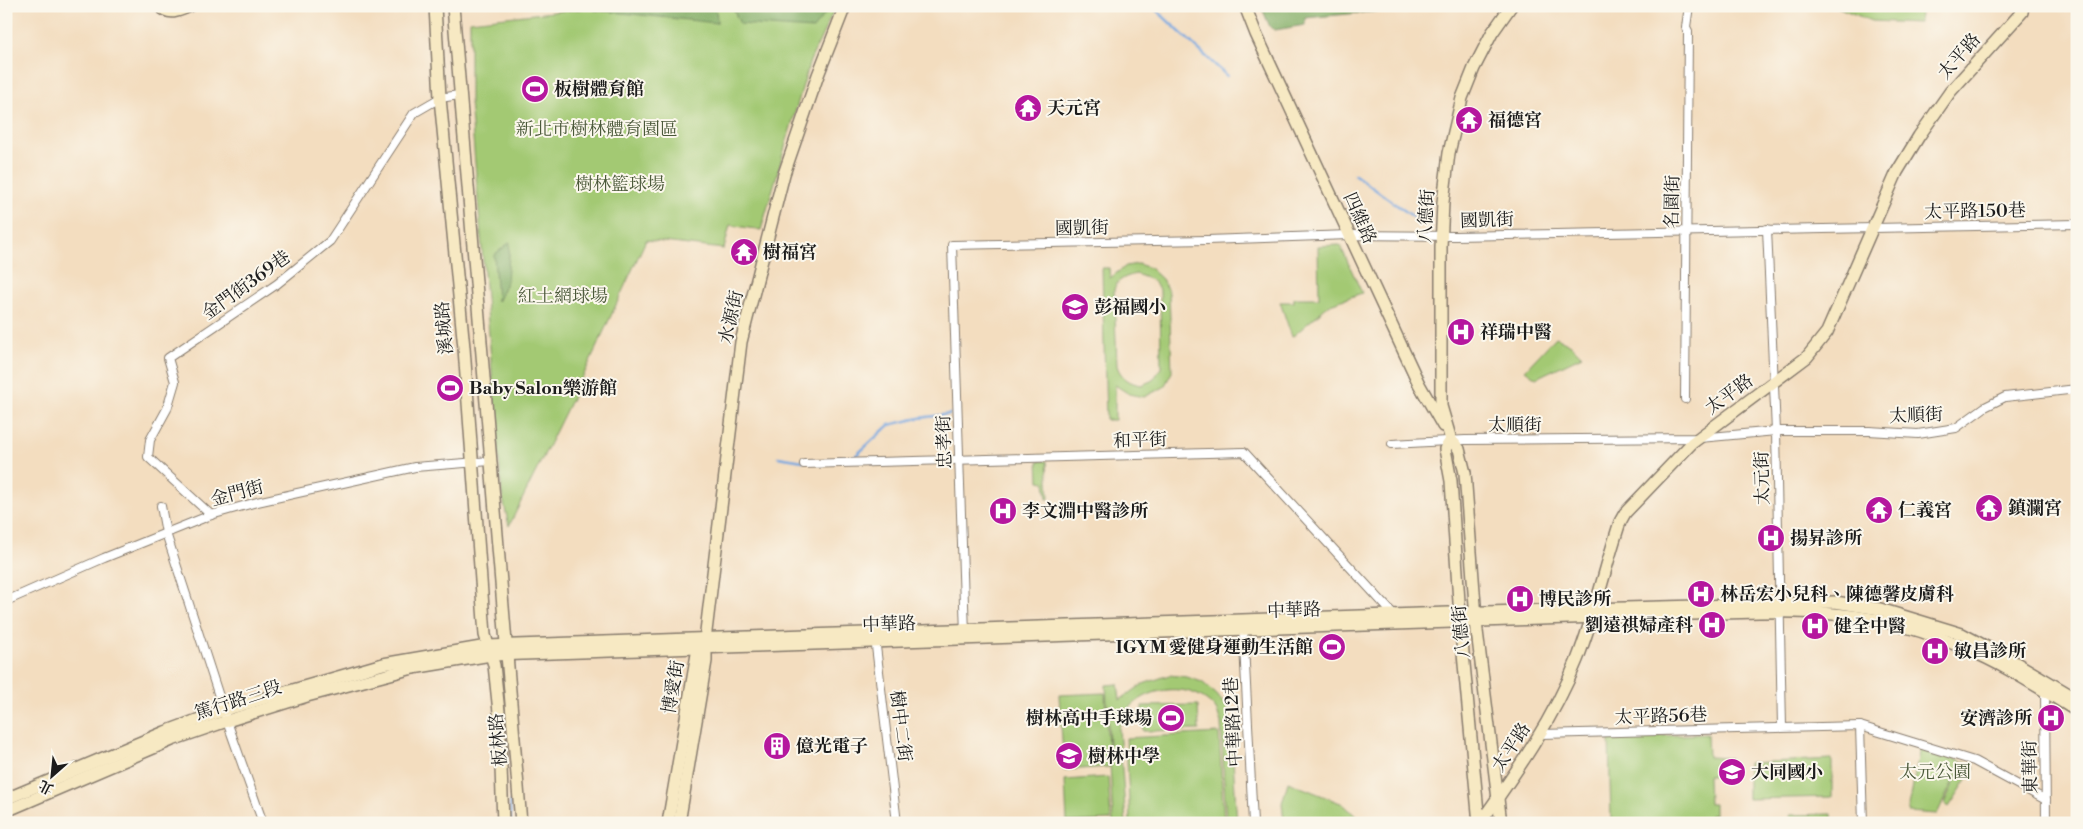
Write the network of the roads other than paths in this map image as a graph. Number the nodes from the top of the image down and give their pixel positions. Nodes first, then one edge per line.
1 (160, 6) edge
2 (190, 6) edge
3 (435, 6) edge
4 (453, 6) edge
5 (845, 6) edge
6 (1245, 6) edge
7 (1511, 6) edge
8 (1689, 6) edge
9 (2023, 6) edge
10 (460, 95) junction
11 (440, 98) junction
12 (2077, 224) edge
13 (1873, 228) junction
14 (1767, 229) junction
15 (1686, 232) junction
16 (1349, 234) junction
17 (1441, 236) junction
18 (952, 245) joint
19 (1774, 383) junction
20 (2077, 389) edge
21 (1685, 399) dead end
22 (1776, 432) junction
23 (1700, 438) junction
24 (1451, 440) junction
25 (1392, 444) dead end
26 (959, 460) junction
27 (471, 461) junction
28 (490, 461) junction
29 (804, 464) dead end
30 (161, 506) dead end
31 (211, 515) junction
32 (166, 533) junction
33 (6, 602) edge
34 (1780, 608) junction
35 (1592, 613) junction
36 (1477, 617) junction
37 (1460, 618) junction
38 (1396, 619) junction
39 (1242, 625) junction
40 (965, 634) junction
41 (875, 638) junction
42 (704, 644) junction
43 (507, 649) junction
44 (489, 650) junction
45 (2045, 686) junction
46 (2077, 699) edge
47 (2077, 711) edge
48 (225, 716) junction
49 (1860, 726) junction
50 (1782, 727) junction
51 (1541, 734) junction
52 (1499, 796) junction
53 (6, 799) edge
54 (2046, 800) junction
55 (6, 810) edge
56 (263, 823) edge
57 (503, 823) edge
58 (521, 823) edge
59 (668, 823) edge
60 (679, 823) edge
61 (897, 823) edge
62 (1253, 823) edge
63 (1480, 823) edge
64 (1501, 823) edge
65 (1863, 823) edge
66 (2046, 823) edge

1 - 2 street
3 - 11 street, 溪城路
4 - 10 street, 溪城路
5 - 42 street, 水源街
6 - 16 street, 四維路
7 - 17 street, 八德街
8 - 15 street, 名園街
9 - 13 street, 太平路
10 - 11 street, 金門街369巷
10 - 28 street, 溪城路
11 - 27 street, 溪城路
11 - 31 street, 金門街369巷
12 - 13 street, 太平路150巷
13 - 14 street, 國凱街
13 - 19 street, 太平路
14 - 15 street, 國凱街
14 - 19 street, 太元街
15 - 17 street, 國凱街
15 - 21 street, 名園街
16 - 17 street, 國凱街
16 - 18 street, 國凱街
16 - 24 street, 四維路
17 - 24 street, 八德街
18 - 26 street, 忠孝街
19 - 22 street, 太元街
19 - 23 street, 太平路
20 - 22 street, 太順街
22 - 23 street, 太順街
22 - 34 street, 太元街
23 - 24 street, 太順街
23 - 35 street, 太平路
24 - 25 street, 太順街
24 - 36 street, 八德街
24 - 37 street, 八德街
26 - 29 street, 和平街
26 - 38 street, 和平街
26 - 40 street, 忠孝街
27 - 28 street, 金門街
27 - 31 street, 金門街
27 - 44 street, 溪城路
28 - 43 street, 溪城路
30 - 32 street
31 - 32 street, 金門街
32 - 33 street, 金門街
32 - 48 street
34 - 35 street, 中華路
34 - 45 street, 中華路
34 - 50 street, 太元街
35 - 36 street, 中華路
35 - 51 street, 太平路
36 - 37 street, 中華路
36 - 52 street, 八德街
37 - 38 street, 中華路
37 - 63 street, 八德街
38 - 39 street, 中華路
39 - 40 street, 中華路
39 - 62 street, 中華路12巷
40 - 41 street, 中華路
41 - 42 street, 中華路
41 - 61 street, 樹中二街
42 - 43 street, 中華路
42 - 59 street, 博愛街
42 - 60 street, 博愛街
43 - 44 street, 中華路
43 - 58 street, 板林路
44 - 48 street, 篤行路三段
44 - 57 street, 板林路
45 - 46 street, 中華路
45 - 47 street, 中華路
45 - 54 street, 東華街
48 - 53 street, 篤行路三段
48 - 55 street, 篤行路三段
48 - 56 street
49 - 50 street, 太平路56巷
49 - 54 street, 太平路56巷
49 - 65 street
50 - 51 street, 太平路56巷
51 - 52 street, 太平路
52 - 63 street, 太平路
52 - 64 street, 八德街
54 - 66 street, 東華街

